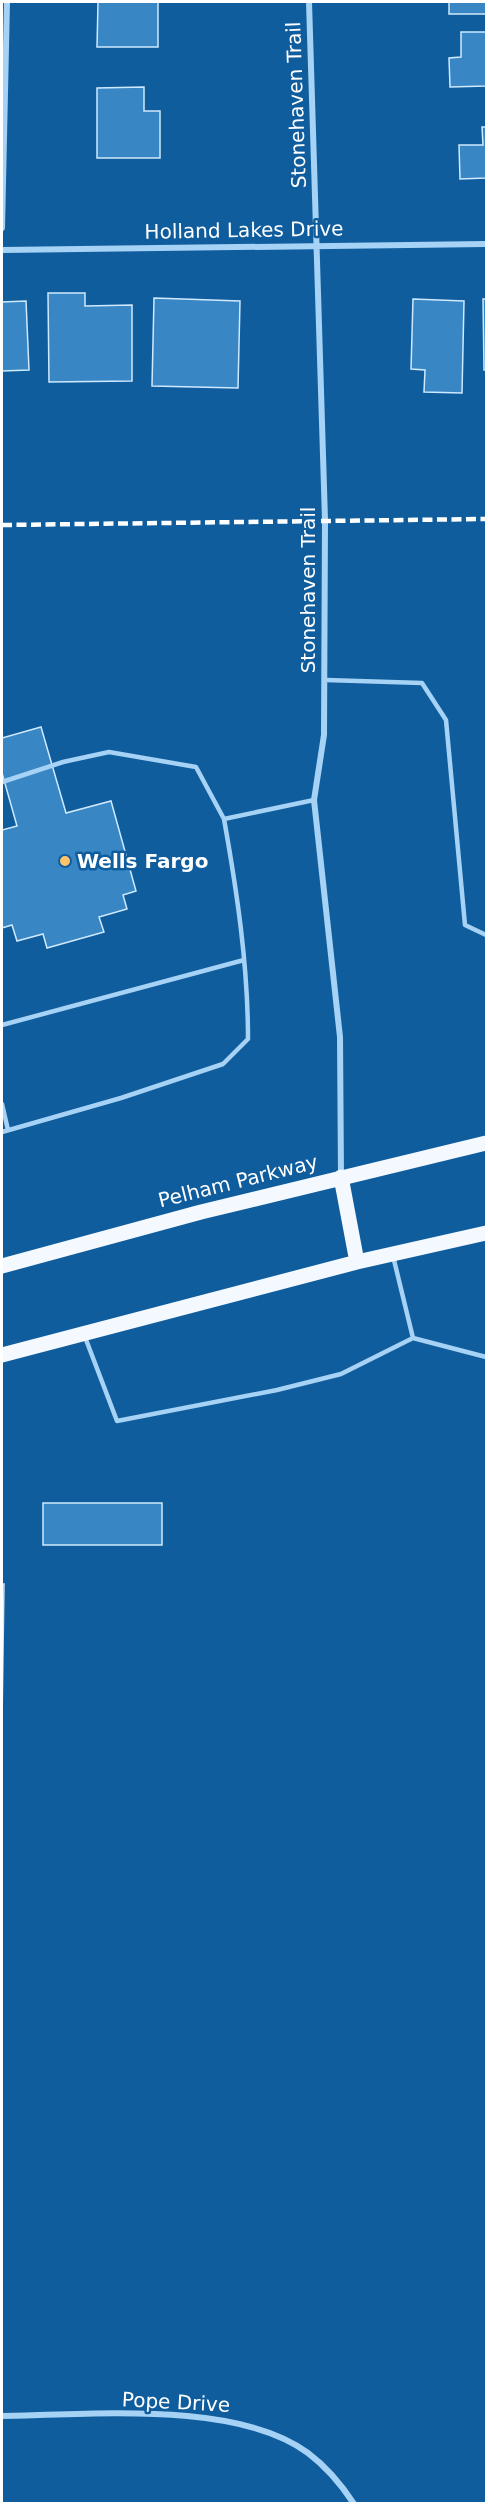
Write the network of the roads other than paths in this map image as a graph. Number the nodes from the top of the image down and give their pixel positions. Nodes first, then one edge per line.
1 (7, 2) edge
2 (309, 2) edge
3 (2, 228) edge
4 (486, 244) edge
5 (318, 245) junction
6 (2, 250) edge
7 (326, 680) junction
8 (2, 782) edge
9 (314, 800) junction
10 (224, 819) junction
11 (486, 935) edge
12 (244, 960) junction
13 (2, 1024) edge
14 (2, 1104) edge
15 (8, 1130) junction
16 (2, 1131) edge
17 (486, 1143) edge
18 (341, 1177) junction
19 (486, 1233) edge
20 (392, 1254) junction
21 (357, 1263) junction
22 (2, 1266) edge
23 (84, 1333) junction
24 (413, 1338) junction
25 (2, 1355) edge
26 (486, 1357) edge
27 (2, 2416) edge
28 (354, 2504) edge

1 - 3 street
2 - 5 street, Stonehaven Trail
4 - 5 street, Holland Lakes Drive
5 - 6 street, Holland Lakes Drive
5 - 7 street, Stonehaven Trail
7 - 9 street, Stonehaven Trail
7 - 11 lane
8 - 10 lane
9 - 10 lane
9 - 18 street, Stonehaven Trail
10 - 12 lane
12 - 13 lane
12 - 15 lane
14 - 15 lane
15 - 16 lane
17 - 18 main road, Pelham Parkway
18 - 21 main road
18 - 22 main road, Pelham Parkway
19 - 20 main road
20 - 21 main road
20 - 24 lane
21 - 23 main road
23 - 24 lane
23 - 25 main road
24 - 26 lane
27 - 28 street, Pope Drive

